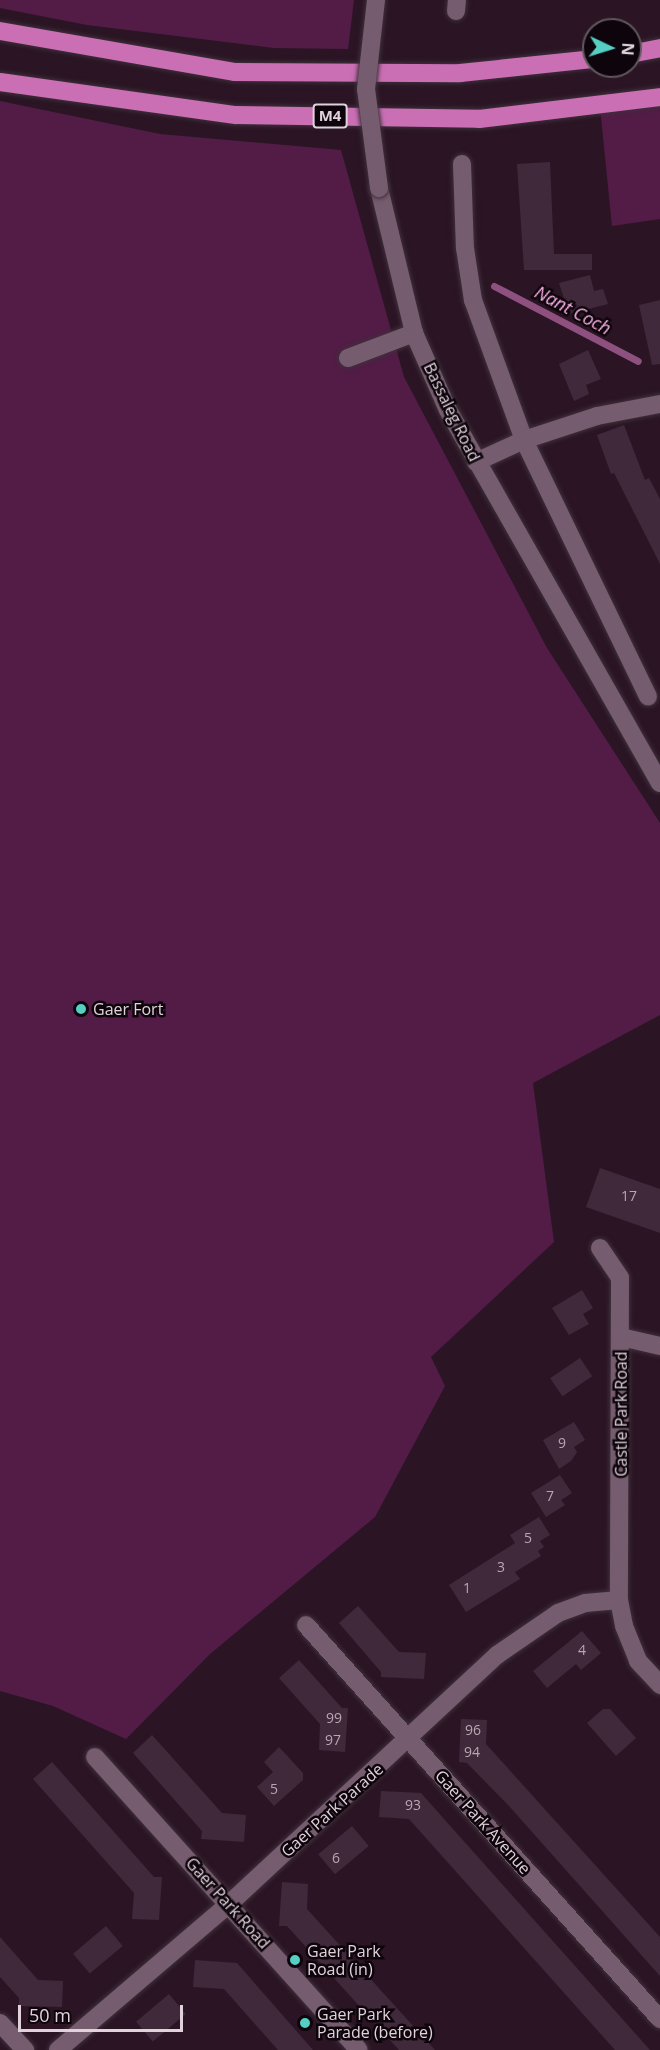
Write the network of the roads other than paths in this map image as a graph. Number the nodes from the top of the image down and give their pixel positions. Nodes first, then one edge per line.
1 (376, 0) edge
2 (0, 31) edge
3 (660, 48) edge
4 (642, 52) edge
5 (582, 60) edge
6 (0, 82) edge
7 (660, 97) edge
8 (462, 164) dead end
9 (414, 333) junction
10 (348, 358) dead end
11 (660, 404) edge
12 (524, 440) junction
13 (476, 462) junction
14 (648, 697) dead end
15 (660, 783) edge
16 (600, 1248) dead end
17 (621, 1337) junction
18 (660, 1346) edge
19 (620, 1593) junction
20 (306, 1625) dead end
21 (660, 1685) edge
22 (409, 1740) junction
23 (96, 1757) dead end
24 (229, 1904) junction
25 (660, 2019) edge
26 (0, 2022) edge
27 (25, 2050) edge
28 (58, 2050) edge
29 (360, 2050) edge

1 - 9 street, Bassaleg Road, bridge
2 - 5 highway
3 - 4 highway
6 - 7 highway, M4
8 - 12 street
9 - 10 street
9 - 13 street, Bassaleg Road
11 - 12 street
12 - 13 street
12 - 14 street
13 - 15 street, Bassaleg Road
16 - 17 street, Castle Park Road
17 - 18 street
17 - 19 street, Castle Park Road
19 - 21 street, Castle Park Road
19 - 22 street, Gaer Park Parade
20 - 22 street, Gaer Park Avenue
22 - 24 street, Gaer Park Parade
22 - 25 street, Gaer Park Avenue
23 - 24 street, Gaer Park Road
24 - 28 street, Gaer Park Parade
24 - 29 street, Gaer Park Road
26 - 27 street

